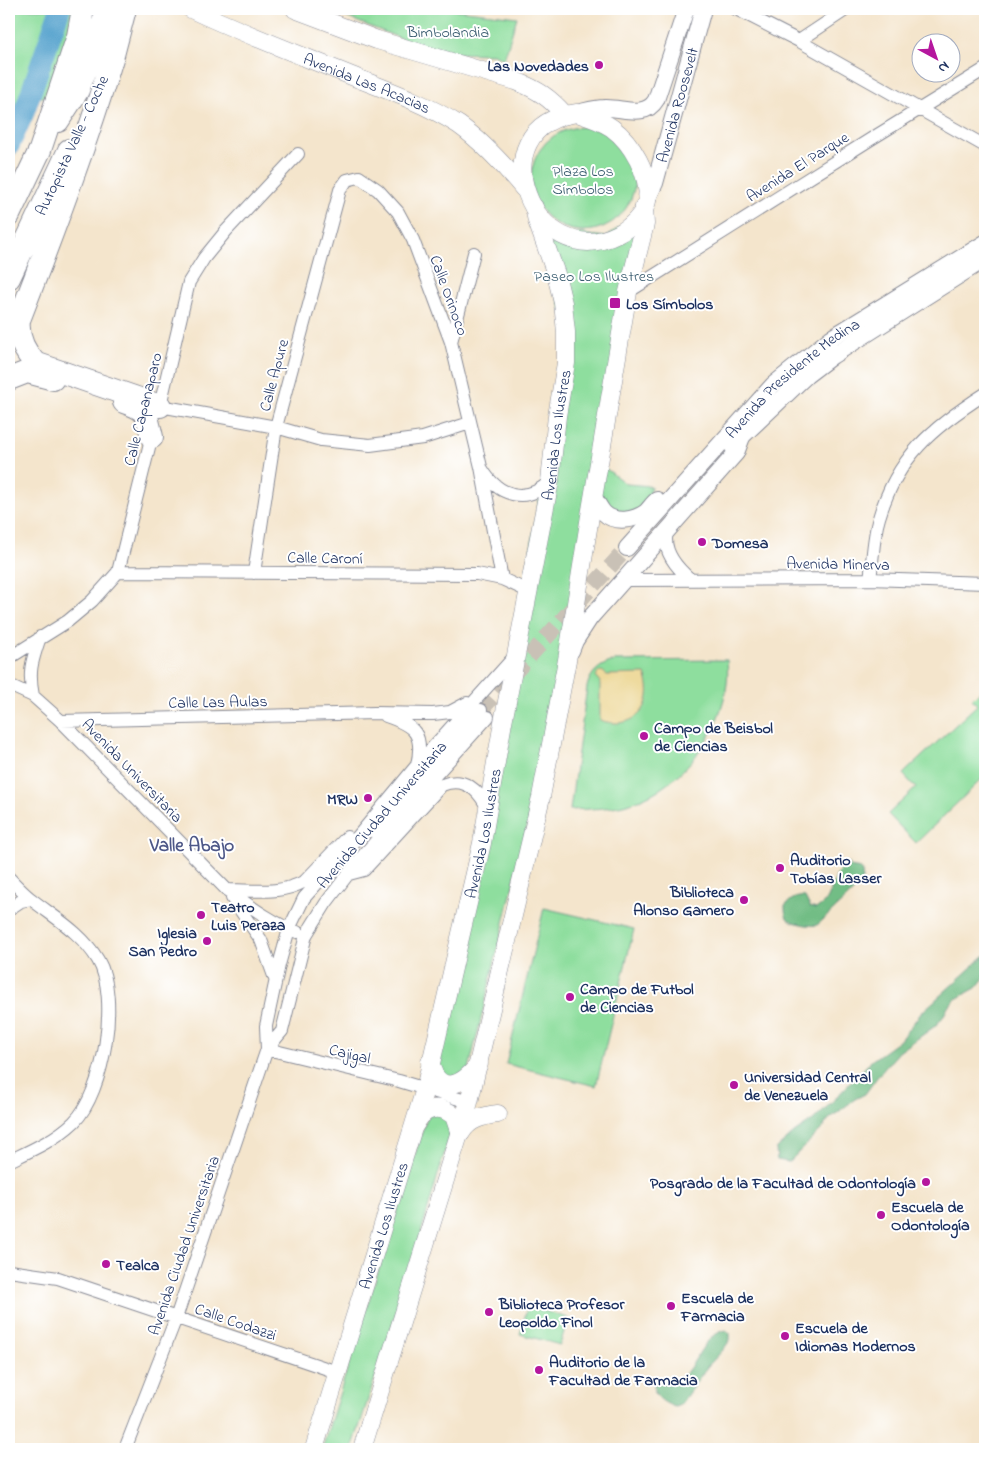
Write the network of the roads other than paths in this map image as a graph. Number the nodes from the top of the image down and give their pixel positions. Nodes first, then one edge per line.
1 (83, 9) edge
2 (108, 9) edge
3 (125, 9) edge
4 (191, 9) edge
5 (295, 9) edge
6 (686, 9) edge
7 (703, 9) edge
8 (736, 9) edge
9 (847, 9) edge
10 (799, 41) junction
11 (113, 55) junction
12 (985, 69) edge
13 (919, 109) junction
14 (571, 114) junction
15 (985, 146) edge
16 (40, 150) junction
17 (298, 154) dead end
18 (524, 189) junction
19 (340, 190) joint
20 (646, 204) junction
21 (534, 207) junction
22 (9, 215) edge
23 (985, 243) edge
24 (474, 252) dead end
25 (985, 259) edge
26 (9, 278) edge
27 (628, 292) junction
28 (451, 342) junction
29 (9, 379) edge
30 (985, 394) edge
31 (160, 406) junction
32 (470, 423) junction
33 (276, 427) junction
34 (738, 432) junction
35 (152, 437) junction
36 (481, 467) junction
37 (550, 481) junction
38 (593, 496) junction
39 (667, 532) junction
40 (630, 552) tunnel mouth
41 (118, 572) junction
42 (254, 573) junction
43 (690, 579) junction
44 (870, 579) junction
45 (502, 580) junction
46 (624, 580) junction
47 (985, 583) edge
48 (528, 591) junction
49 (40, 637) junction
50 (517, 654) junction
51 (9, 658) edge
52 (567, 660) junction
53 (9, 686) edge
54 (33, 696) junction
55 (482, 708) junction
56 (375, 713) junction
57 (61, 720) junction
58 (417, 765) junction
59 (488, 809) junction
60 (349, 874) junction
61 (9, 878) edge
62 (227, 890) junction
63 (31, 899) junction
64 (9, 909) edge
65 (289, 929) junction
66 (306, 934) junction
67 (276, 980) junction
68 (266, 1049) junction
69 (430, 1062) junction
70 (479, 1063) junction
71 (425, 1089) junction
72 (469, 1102) junction
73 (498, 1114) dead end
74 (413, 1130) junction
75 (460, 1134) junction
76 (9, 1161) edge
77 (9, 1271) edge
78 (176, 1318) junction
79 (337, 1372) junction
80 (125, 1449) edge
81 (314, 1449) edge
82 (362, 1449) edge

1 - 16 highway, Autopista Valle - Coche
2 - 16 highway
3 - 11 highway, Autopista Valle - Coche
4 - 18 main road, Avenida Las Acacias
5 - 14 main road
6 - 14 street, Avenida Roosevelt
7 - 20 street, Avenida Roosevelt
8 - 10 street
9 - 10 street
10 - 13 street
11 - 26 highway, Autopista Valle - Coche
11 - 31 highway
12 - 13 street, Avenida El Parque
13 - 15 street
13 - 27 street, Avenida El Parque
14 - 18 main road
14 - 20 main road
16 - 22 highway, Autopista Valle - Coche
17 - 31 street, Calle Capanaparo
18 - 21 main road
19 - 28 street, Calle Orinoco
19 - 33 street, Calle Apure
20 - 21 main road
20 - 27 main road
21 - 37 main road, Avenida Los Ilustres
23 - 34 street, Avenida Presidente Medina
24 - 28 street
25 - 34 street, Avenida Presidente Medina
27 - 38 main road
28 - 32 street, Calle Orinoco
29 - 35 highway
30 - 44 street
31 - 33 street
31 - 35 street, Calle Capanaparo
32 - 33 street
32 - 36 street, Calle Orinoco
33 - 42 street, Calle Apure
34 - 38 street
34 - 39 street
34 - 40 street, Avenida Presidente Medina
35 - 41 street, Calle Capanaparo
36 - 37 street, Calle Orinoco
36 - 45 street, Calle Orinoco
37 - 48 main road, Avenida Los Ilustres
38 - 52 main road
39 - 43 street
39 - 46 street
41 - 42 street, Calle Caroní
41 - 49 street, Calle Capanaparo
42 - 45 street, Calle Caroní
43 - 44 street, Avenida Minerva
43 - 46 street, Avenida Minerva
44 - 47 street, Avenida Minerva
45 - 48 street, Calle Caroní
46 - 52 street
48 - 50 main road, Avenida Los Ilustres
49 - 51 street, Calle Capanaparo
49 - 54 street
50 - 55 street, Avenida Ciudad Universitaria
50 - 59 main road, Avenida Los Ilustres
52 - 70 main road
53 - 54 street, Avenida Universitaria
54 - 57 street, Avenida Universitaria
55 - 56 street, Calle Las Aulas
55 - 58 street, Avenida Ciudad Universitaria
55 - 60 street, Avenida Ciudad Universitaria
55 - 65 street, Avenida Ciudad Universitaria
56 - 57 street, Calle Las Aulas
56 - 58 street, Calle Las Aulas
57 - 62 street, Avenida Universitaria
58 - 62 street, Avenida Ciudad Universitaria
58 - 65 street, Avenida Ciudad Universitaria
59 - 60 street
59 - 69 main road, Avenida Los Ilustres
60 - 66 street, Avenida Ciudad Universitaria
61 - 63 street
62 - 65 street, Avenida Universitaria
62 - 67 street
63 - 64 street
63 - 76 street
65 - 66 street, Avenida Universitaria
65 - 67 street, Avenida Ciudad Universitaria
66 - 68 street, Avenida Ciudad Universitaria
67 - 68 street, Avenida Ciudad Universitaria
68 - 71 street, Cajigal
68 - 78 street, Avenida Ciudad Universitaria
69 - 70 main road
69 - 71 main road, Avenida Los Ilustres
70 - 72 main road
71 - 72 street, Cajigal
71 - 74 main road, Avenida Los Ilustres
72 - 75 main road
73 - 75 main road
74 - 75 main road
74 - 79 main road, Avenida Los Ilustres
75 - 82 main road
77 - 78 street, Calle Codazzi
78 - 79 street, Calle Codazzi
78 - 80 street, Avenida Ciudad Universitaria
79 - 81 main road, Avenida Los Ilustres

